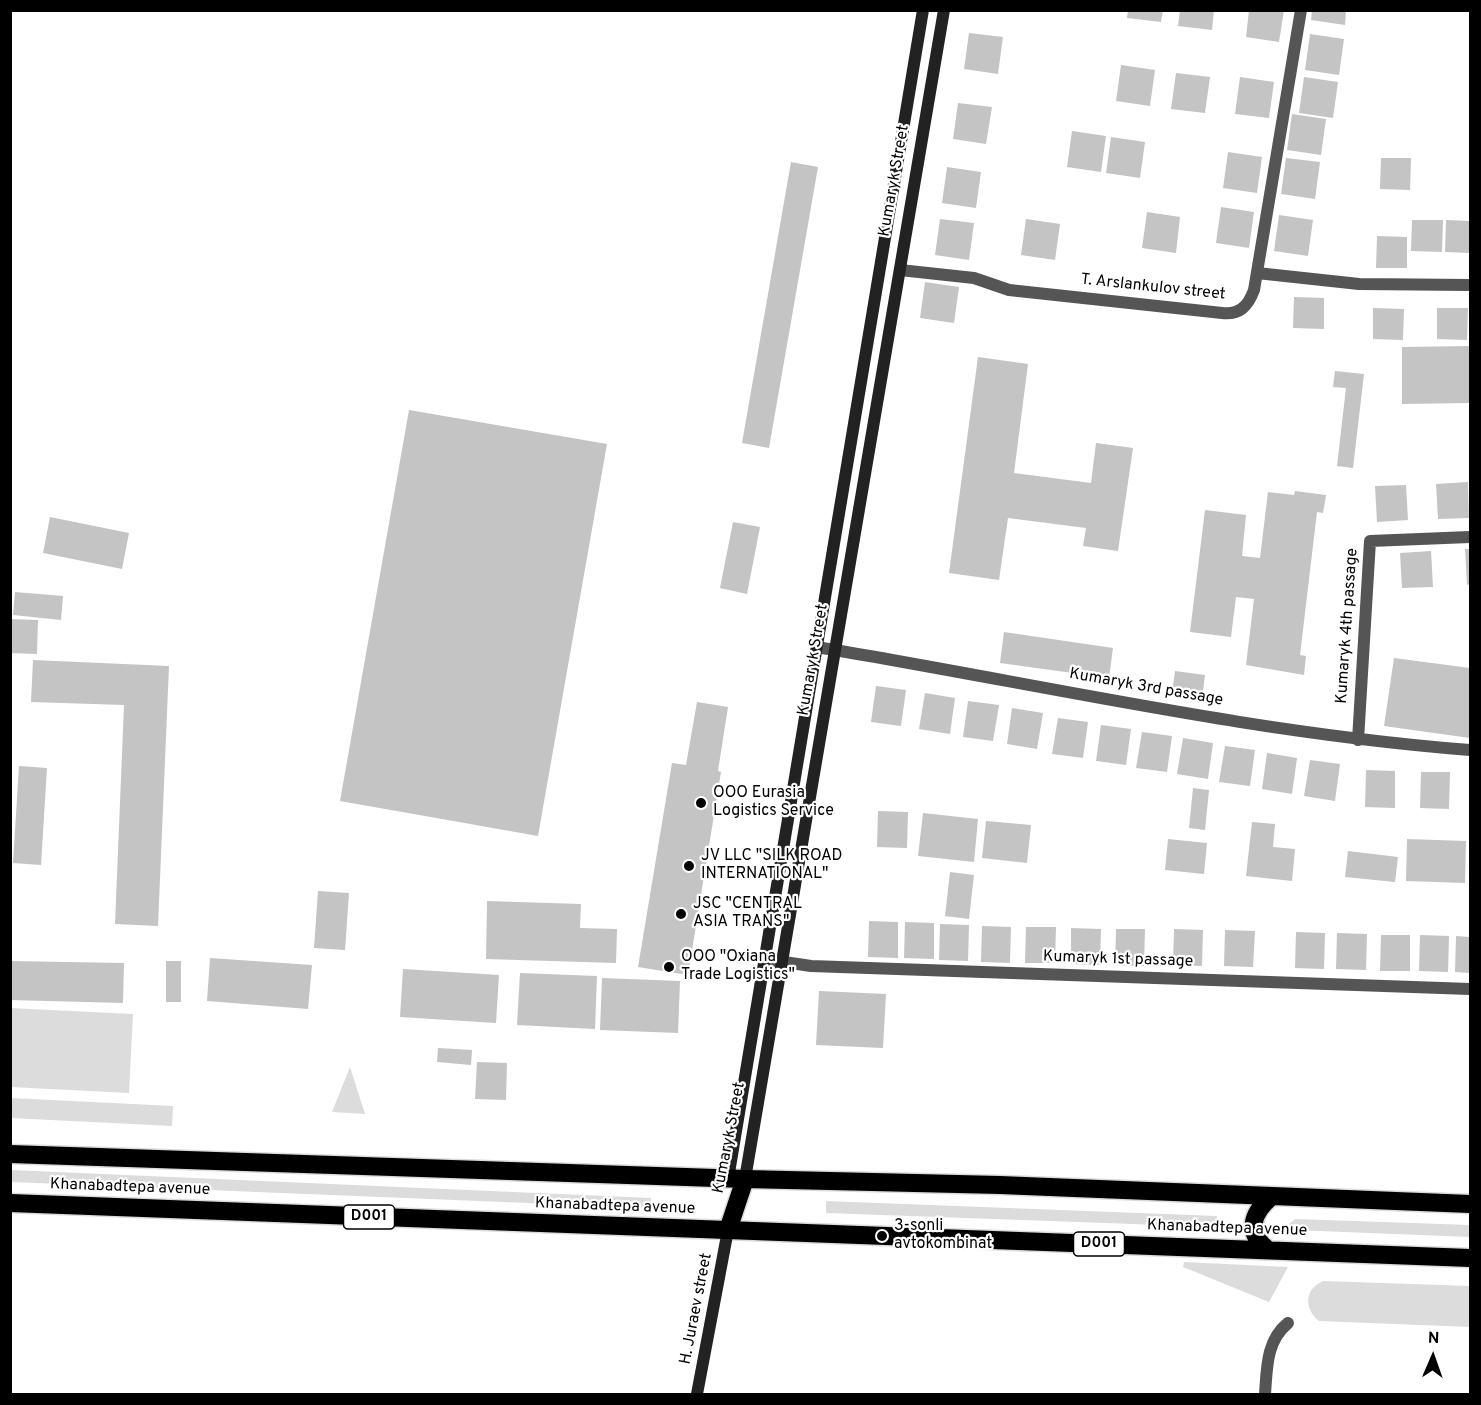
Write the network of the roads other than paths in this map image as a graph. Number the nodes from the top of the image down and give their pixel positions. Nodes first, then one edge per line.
1 (923, 10) edge
2 (944, 10) edge
3 (1301, 10) edge
4 (900, 270) junction
5 (1257, 273) junction
6 (1470, 285) edge
7 (1470, 537) edge
8 (817, 647) junction
9 (836, 650) junction
10 (1358, 740) junction
11 (800, 748) junction
12 (1470, 750) edge
13 (818, 751) junction
14 (764, 959) junction
15 (783, 961) junction
16 (1470, 989) edge
17 (10, 1154) edge
18 (736, 1179) junction
19 (1271, 1197) junction
20 (10, 1203) edge
21 (1470, 1204) edge
22 (728, 1230) junction
23 (1268, 1250) junction
24 (1470, 1258) edge
25 (1288, 1323) dead end
26 (697, 1395) edge
27 (1264, 1395) edge

1 - 8 main road, Kumaryk Street
2 - 4 main road, Kumaryk Street
3 - 5 street, T. Arslankulov street
4 - 5 street, T. Arslankulov street
4 - 9 main road, Kumaryk Street
5 - 6 street
7 - 10 street, Kumaryk 4th passage
8 - 9 street, Kumaryk 3rd passage
8 - 11 main road, Kumaryk Street
9 - 10 street, Kumaryk 3rd passage
9 - 13 main road, Kumaryk Street
10 - 12 street, Kumaryk 3rd passage
11 - 13 main road
11 - 14 main road, Kumaryk Street
13 - 15 main road, Kumaryk Street
14 - 15 street, Kumaryk 1st passage
14 - 18 main road, Kumaryk Street
15 - 16 street, Kumaryk 1st passage
15 - 18 main road, Kumaryk Street
17 - 18 highway, Khanabadtepa avenue
18 - 19 highway, Khanabadtepa avenue
18 - 22 highway, Kumaryk Street
19 - 21 highway, Khanabadtepa avenue
19 - 23 highway
20 - 22 highway, Khanabadtepa avenue / D001
22 - 23 highway, Khanabadtepa avenue / D001
22 - 26 main road, H. Juraev street
23 - 24 highway, Khanabadtepa avenue / D001
25 - 27 street

